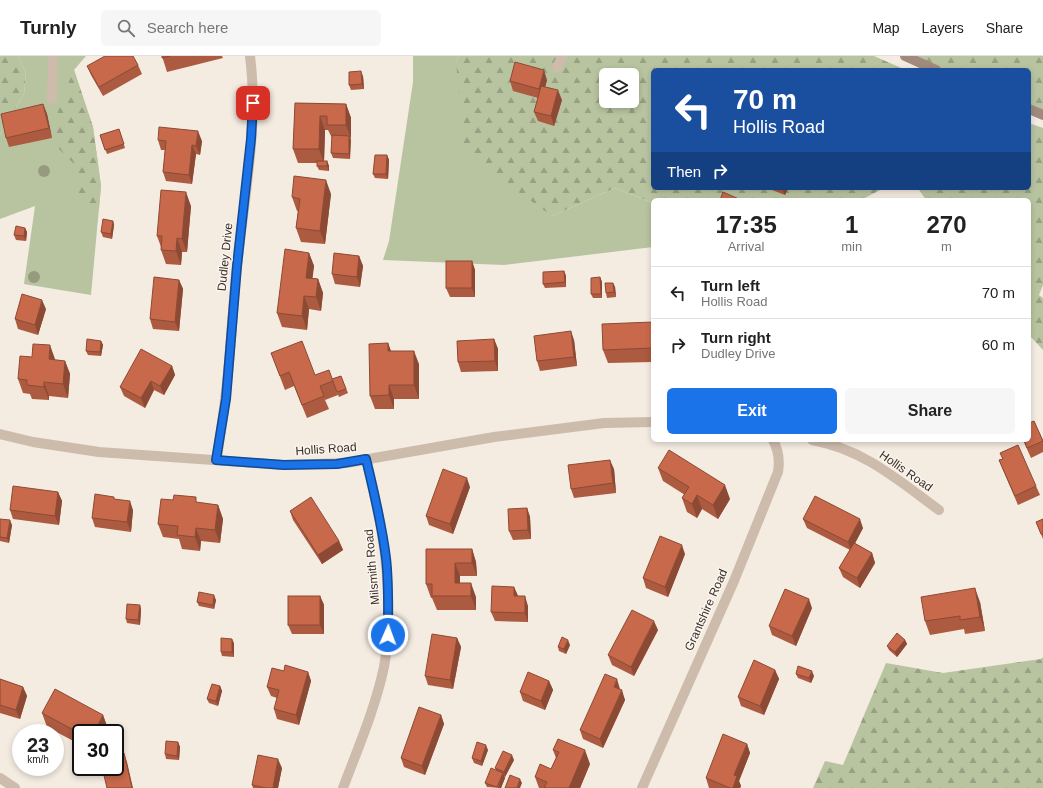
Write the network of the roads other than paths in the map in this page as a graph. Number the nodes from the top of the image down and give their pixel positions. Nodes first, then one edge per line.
1 (53, 56) edge
2 (250, 56) edge
3 (563, 56) edge
4 (905, 56) edge
5 (557, 67) dead end
6 (932, 68) edge
7 (52, 99) dead end
8 (1031, 110) edge
9 (1043, 115) edge
10 (651, 422) edge
11 (0, 434) edge
12 (774, 442) edge
13 (821, 442) edge
14 (366, 459) junction
15 (216, 460) junction
16 (939, 510) dead end
17 (0, 778) edge
18 (15, 788) edge
19 (343, 788) edge
20 (642, 788) edge

1 - 7 street
2 - 15 street, Dudley Drive
3 - 5 street
4 - 6 main road
8 - 9 main road
10 - 14 street, Hollis Road
11 - 15 street, Hollis Road
12 - 20 street, Grantshire Road
13 - 16 street, Hollis Road
14 - 15 street, Hollis Road
14 - 19 street, Milsmith Road
17 - 18 street

